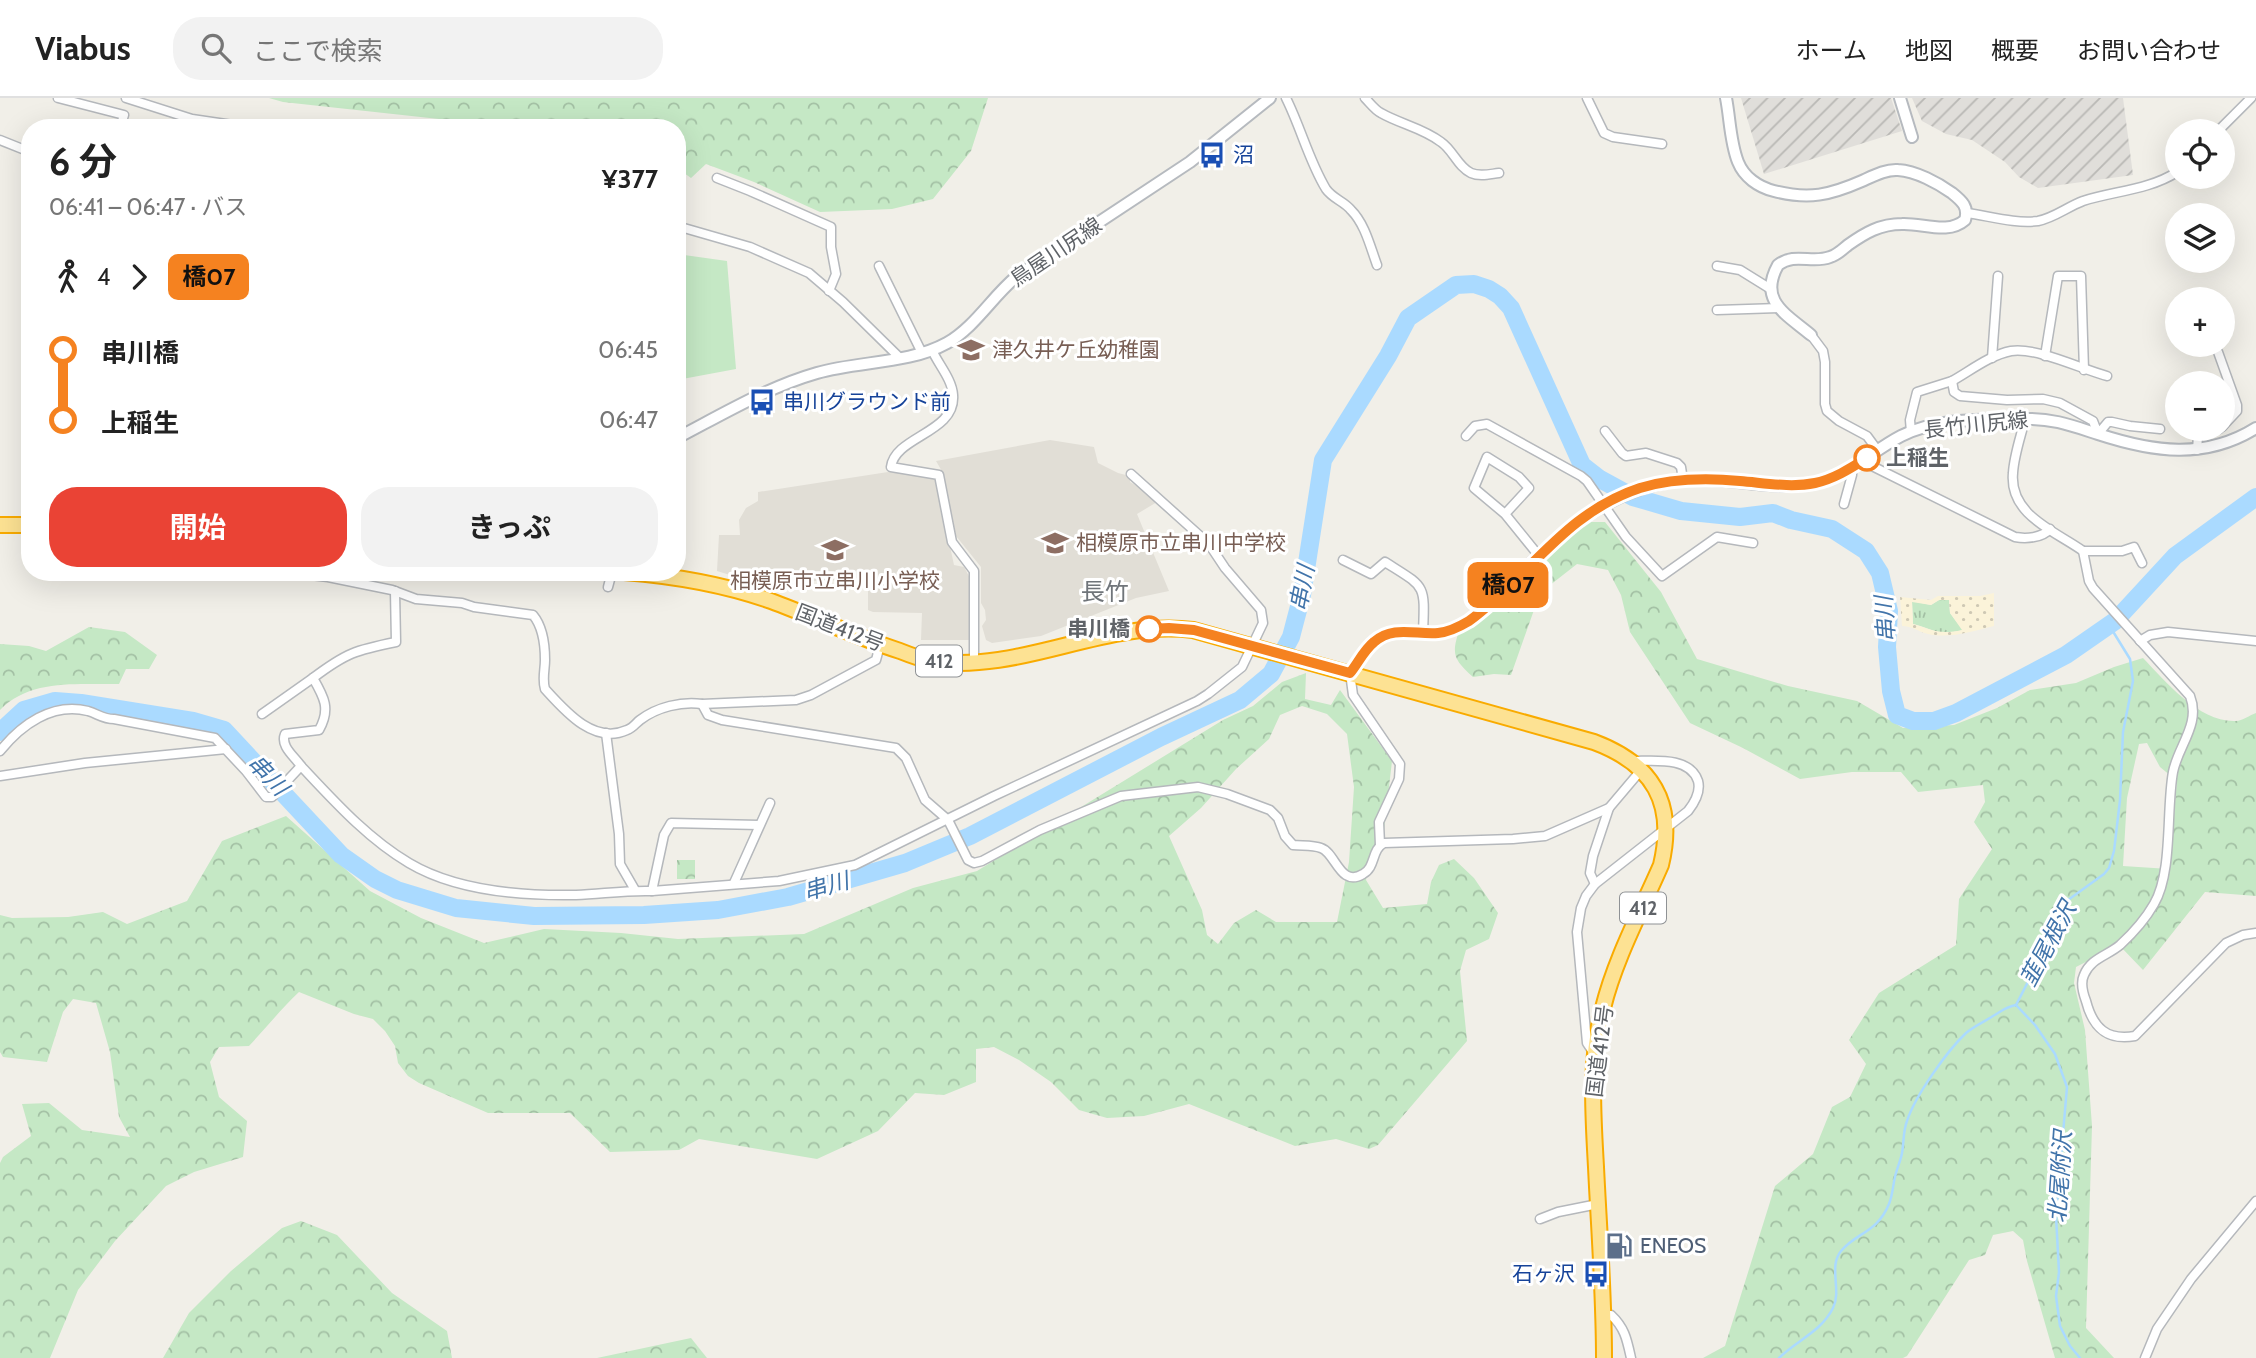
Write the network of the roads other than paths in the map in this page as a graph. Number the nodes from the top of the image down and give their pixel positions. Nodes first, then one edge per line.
1 (126, 98) edge
2 (1286, 98) edge
3 (1365, 98) edge
4 (1587, 98) edge
5 (1726, 98) edge
6 (1900, 98) edge
7 (2251, 98) edge
8 (55, 99) edge
9 (1264, 100) edge
10 (123, 119) edge
11 (192, 119) edge
12 (2230, 119) edge
13 (1912, 137) dead end
14 (0, 140) edge
15 (1662, 144) dead end
16 (21, 148) edge
17 (1499, 173) dead end
18 (716, 178) dead end
19 (2165, 178) edge
20 (1967, 214) junction
21 (686, 229) edge
22 (1377, 265) dead end
23 (879, 266) dead end
24 (1717, 266) dead end
25 (1998, 276) dead end
26 (1769, 288) junction
27 (830, 291) junction
28 (1779, 308) junction
29 (1717, 310) dead end
30 (1811, 335) joint
31 (927, 351) junction
32 (2045, 356) junction
33 (899, 357) junction
34 (1992, 358) junction
35 (2084, 370) junction
36 (2107, 376) dead end
37 (1952, 382) junction
38 (2025, 419) junction
39 (2256, 428) edge
40 (2160, 429) dead end
41 (1605, 431) dead end
42 (1911, 432) junction
43 (686, 434) edge
44 (2098, 434) junction
45 (1466, 436) dead end
46 (2198, 441) edge
47 (2197, 450) junction
48 (1878, 451) junction
49 (1857, 464) junction
50 (1131, 474) dead end
51 (1678, 480) junction
52 (1604, 503) junction
53 (1844, 504) dead end
54 (1505, 514) junction
55 (0, 525) edge
56 (21, 525) edge
57 (2050, 529) junction
58 (1754, 543) dead end
59 (2082, 551) junction
60 (1539, 556) junction
61 (1343, 560) dead end
62 (2142, 563) dead end
63 (686, 580) edge
64 (346, 581) edge
65 (610, 581) edge
66 (608, 587) dead end
67 (395, 592) junction
68 (1423, 633) junction
69 (2140, 641) junction
70 (2256, 641) edge
71 (880, 645) junction
72 (1256, 648) junction
73 (974, 663) junction
74 (1350, 673) junction
75 (313, 678) junction
76 (702, 704) junction
77 (262, 714) dead end
78 (606, 733) junction
79 (226, 749) junction
80 (0, 751) edge
81 (1637, 765) junction
82 (299, 768) junction
83 (0, 776) edge
84 (770, 803) dead end
85 (1609, 808) junction
86 (949, 822) junction
87 (759, 825) junction
88 (1667, 827) junction
89 (1380, 845) junction
90 (734, 883) junction
91 (1595, 884) junction
92 (635, 890) junction
93 (652, 891) junction
94 (2256, 933) edge
95 (1595, 1055) junction
96 (2256, 1201) edge
97 (1598, 1204) junction
98 (1540, 1219) dead end
99 (1604, 1315) junction
100 (1604, 1358) edge
101 (1631, 1358) edge
102 (2145, 1358) edge

1 - 11 street
2 - 22 street
3 - 17 street
4 - 15 street
5 - 20 main road
6 - 13 main road
7 - 12 street
8 - 10 street
9 - 31 main road, 鳥屋川尻線
14 - 16 street
18 - 27 street
19 - 20 street
20 - 26 main road
21 - 27 street
23 - 31 street
24 - 26 street
25 - 34 street
26 - 28 main road
27 - 33 street
28 - 29 street
28 - 30 main road
30 - 48 street
31 - 33 main road, 鳥屋川尻線
31 - 73 street
32 - 34 street
32 - 35 street
32 - 35 street
33 - 43 main road, 鳥屋川尻線
34 - 37 street
35 - 36 street
37 - 42 street
37 - 44 street
38 - 42 main road, 長竹川尻線
38 - 44 main road, 長竹川尻線
38 - 57 street
39 - 47 main road, 長竹川尻線
40 - 44 street
41 - 51 street
42 - 48 main road, 長竹川尻線
44 - 47 main road, 長竹川尻線
45 - 52 street
46 - 47 street
48 - 49 main road, 長竹川尻線
49 - 51 main road, 長竹川尻線
49 - 53 street
49 - 57 street
50 - 72 street
51 - 52 main road, 長竹川尻線
52 - 58 street
52 - 60 main road, 長竹川尻線
54 - 54 street
54 - 60 street
55 - 56 highway
57 - 59 street
59 - 62 street
59 - 69 street
60 - 68 main road, 長竹川尻線
61 - 68 street
63 - 71 highway, 国道412号 / 412
64 - 67 street
65 - 66 street
67 - 75 street
67 - 78 street
68 - 74 main road, 長竹川尻線
69 - 70 street
69 - 94 street
71 - 73 highway, 国道412号 / 412
71 - 76 street
72 - 73 highway, 国道412号 / 412
72 - 74 highway, 412
72 - 86 street
74 - 81 highway, 412
74 - 89 street
75 - 77 street
75 - 82 street
76 - 78 street
76 - 86 street
78 - 92 street
79 - 80 street
79 - 82 street
79 - 83 street
81 - 85 street
81 - 88 highway, 国道412号 / 412
81 - 88 street
82 - 92 street
84 - 87 street
85 - 89 street
85 - 91 street
86 - 89 street
86 - 90 street
87 - 90 street
87 - 93 street
88 - 91 street
88 - 95 highway, 国道412号 / 412
90 - 93 street
91 - 95 street
92 - 93 street
95 - 97 highway, 国道412号 / 412
96 - 102 street
97 - 98 street
97 - 99 highway, 国道412号 / 412
99 - 100 highway, 国道412号 / 412
99 - 101 street

